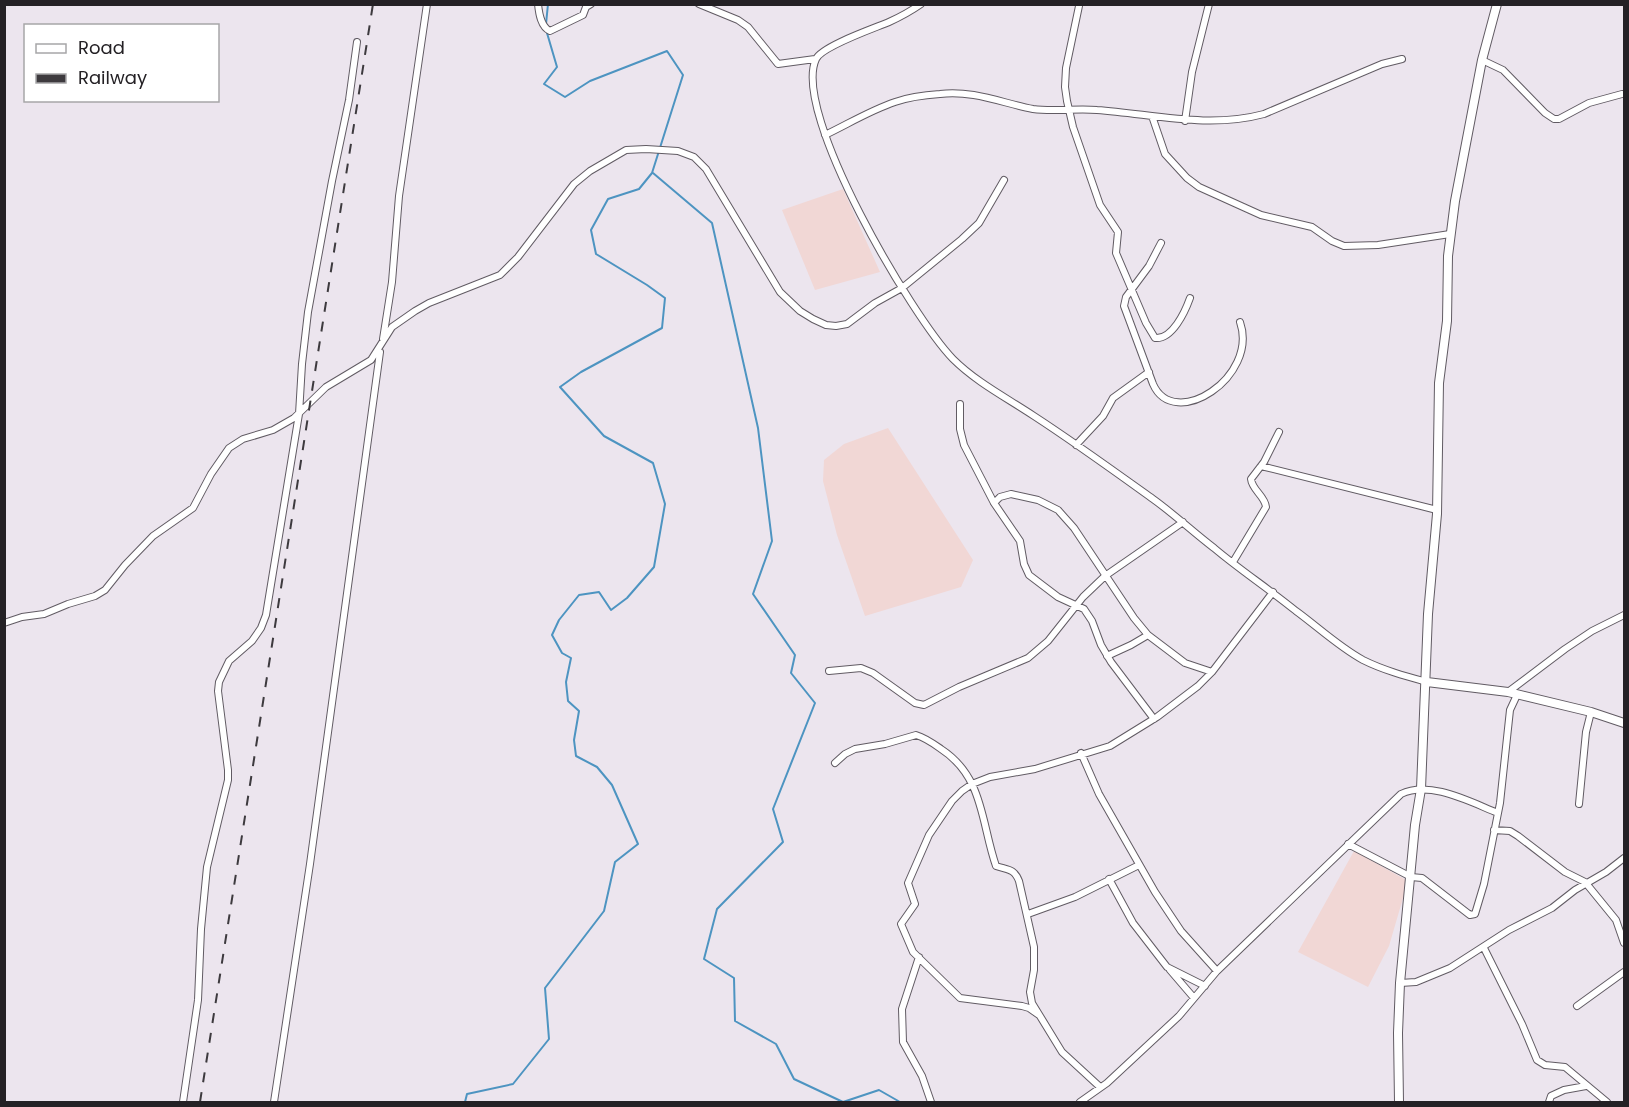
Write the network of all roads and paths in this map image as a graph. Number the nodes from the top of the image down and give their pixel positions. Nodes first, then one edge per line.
1 (427, 4) edge
2 (538, 4) edge
3 (591, 4) edge
4 (699, 4) edge
5 (921, 4) edge
6 (1209, 4) edge
7 (1497, 4) edge
8 (1079, 6) dead end
9 (357, 42) dead end
10 (815, 59) junction
11 (1402, 59) dead end
12 (1482, 60) junction
13 (1623, 94) dead end
14 (1069, 108) junction
15 (1152, 116) junction
16 (1185, 121) junction
17 (825, 135) junction
18 (1004, 180) dead end
19 (1450, 234) junction
20 (1161, 243) dead end
21 (902, 288) junction
22 (1132, 289) junction
23 (1190, 298) dead end
24 (1240, 322) dead end
25 (382, 343) junction
26 (1149, 372) junction
27 (960, 404) dead end
28 (300, 414) junction
29 (1279, 432) dead end
30 (1076, 445) junction
31 (1261, 466) junction
32 (994, 503) junction
33 (1437, 510) junction
34 (1183, 522) junction
35 (1233, 562) junction
36 (1105, 576) junction
37 (1273, 592) junction
38 (1077, 605) junction
39 (1624, 615) edge
40 (4, 623) edge
41 (1148, 635) junction
42 (1107, 656) junction
43 (829, 671) dead end
44 (1212, 672) junction
45 (1427, 682) junction
46 (1512, 693) junction
47 (1591, 712) junction
48 (1154, 718) junction
49 (1624, 723) edge
50 (1081, 753) junction
51 (835, 763) dead end
52 (972, 784) junction
53 (1421, 789) junction
54 (1580, 804) dead end
55 (1498, 813) junction
56 (1494, 830) junction
57 (1348, 844) junction
58 (1624, 858) edge
59 (1139, 864) junction
60 (1411, 877) junction
61 (1109, 879) junction
62 (1585, 882) junction
63 (1028, 914) junction
64 (1624, 943) edge
65 (1484, 948) junction
66 (919, 957) junction
67 (1167, 967) junction
68 (1216, 971) junction
69 (1624, 972) edge
70 (1400, 983) junction
71 (1205, 986) junction
72 (1194, 998) junction
73 (1577, 1006) dead end
74 (1040, 1015) junction
75 (1100, 1086) junction
76 (1586, 1086) junction
77 (183, 1102) edge
78 (274, 1102) edge
79 (931, 1102) edge
80 (1080, 1102) edge
81 (1399, 1102) edge
82 (1549, 1102) edge
83 (1607, 1102) edge

1 - 25 street
2 - 3 street
4 - 10 street
5 - 10 street
6 - 16 street
7 - 12 street
8 - 14 street
9 - 28 street
10 - 17 street
11 - 16 street
12 - 13 street
12 - 19 street
14 - 15 street
14 - 17 street
14 - 22 street
15 - 16 street
15 - 19 street
17 - 21 street
18 - 21 street
19 - 33 street
20 - 22 street
21 - 25 street
21 - 30 street
22 - 23 street
22 - 26 street
24 - 26 street
25 - 28 street
25 - 78 street
26 - 30 street
27 - 32 street
28 - 40 street
28 - 77 street
29 - 31 street
30 - 34 street
31 - 33 street
31 - 35 street
32 - 36 street
32 - 38 street
33 - 45 street
34 - 35 street
34 - 36 street
35 - 37 street
36 - 38 street
36 - 41 street
37 - 44 street
37 - 45 street
38 - 42 street
38 - 43 street
39 - 46 street
41 - 42 street
41 - 44 street
42 - 48 street
44 - 48 street
45 - 46 street
45 - 53 street
46 - 47 street
46 - 55 street
47 - 49 street
47 - 54 street
48 - 50 street
50 - 52 street
50 - 59 street
51 - 52 street
52 - 63 street
52 - 66 street
53 - 55 street
53 - 57 street
53 - 60 street
55 - 56 street
56 - 60 street
56 - 62 street
57 - 60 street
57 - 68 street
58 - 62 street
59 - 61 street
59 - 68 street
60 - 70 street
61 - 63 street
61 - 67 street
62 - 64 street
62 - 65 street
63 - 74 street
65 - 70 street
65 - 76 street
66 - 74 street
66 - 79 street
67 - 71 street
67 - 72 street
68 - 71 street
69 - 73 street
70 - 81 street
71 - 72 street
72 - 75 street
74 - 75 street
75 - 80 street
76 - 82 street
76 - 83 street

